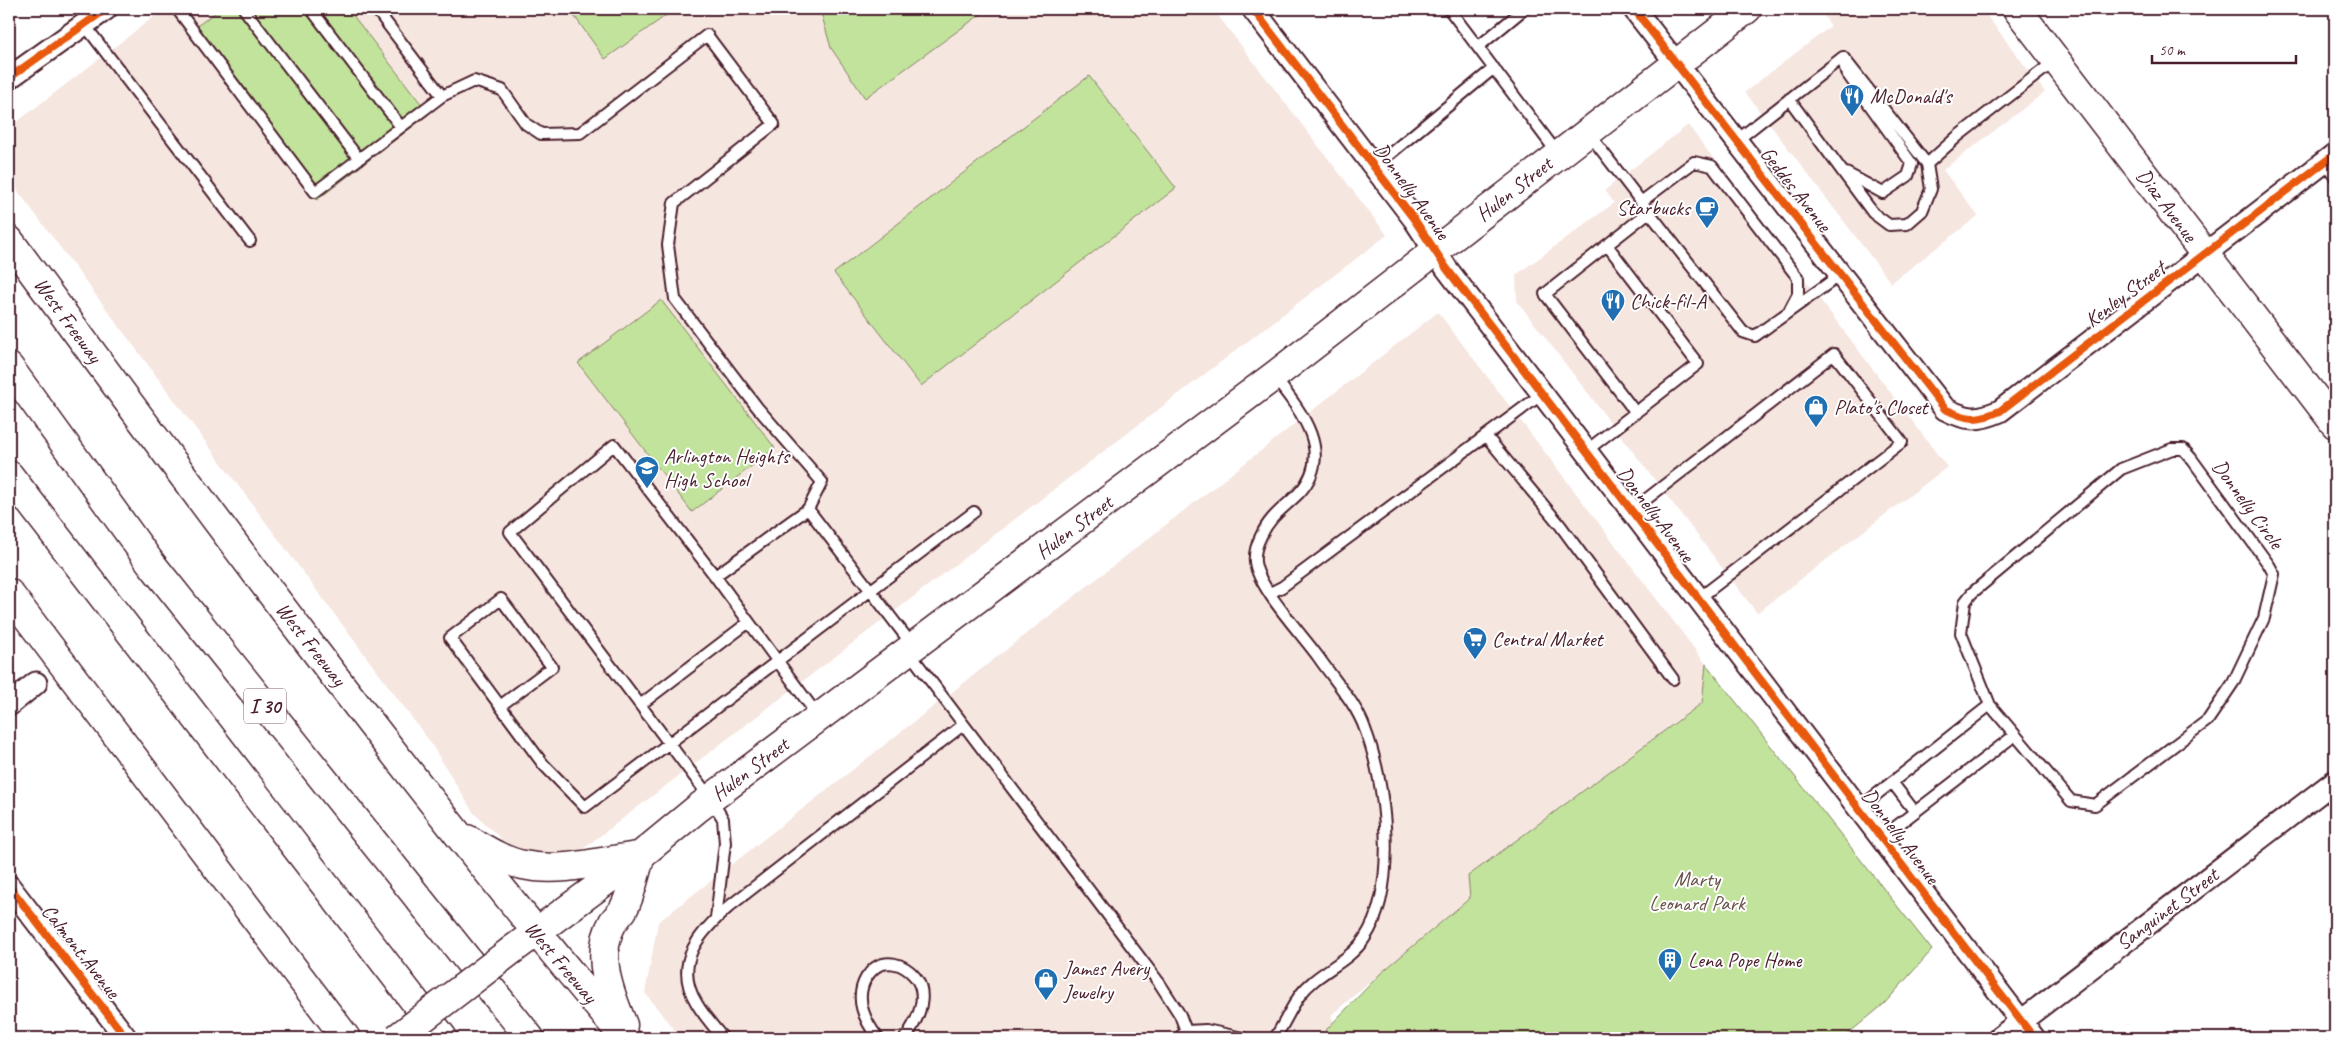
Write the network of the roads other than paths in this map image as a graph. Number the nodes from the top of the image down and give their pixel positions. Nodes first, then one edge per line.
1 (104, 9) edge
2 (178, 9) edge
3 (244, 9) edge
4 (311, 9) edge
5 (376, 9) edge
6 (1253, 9) edge
7 (1449, 9) edge
8 (1524, 9) edge
9 (1634, 9) edge
10 (1746, 9) edge
11 (2018, 9) edge
12 (84, 24) junction
13 (1478, 47) junction
14 (1843, 57) junction
15 (2056, 60) junction
16 (1676, 64) junction
17 (1494, 68) junction
18 (9, 78) edge
19 (442, 96) junction
20 (1789, 99) junction
21 (401, 127) junction
22 (1588, 132) junction
23 (1736, 141) junction
24 (1559, 154) junction
25 (359, 158) junction
26 (1927, 164) junction
27 (2331, 165) edge
28 (1374, 167) junction
29 (1842, 172) junction
30 (1641, 202) junction
31 (1649, 212) junction
32 (9, 240) edge
33 (250, 241) dead end
34 (1607, 245) junction
35 (1434, 251) junction
36 (2205, 255) junction
37 (1840, 275) junction
38 (1789, 312) junction
39 (9, 367) edge
40 (1274, 376) junction
41 (1931, 391) joint
42 (1542, 394) junction
43 (1636, 413) junction
44 (2335, 424) edge
45 (1486, 436) junction
46 (1586, 451) junction
47 (9, 475) edge
48 (808, 509) junction
49 (1631, 511) junction
50 (974, 512) dead end
51 (715, 576) junction
52 (870, 590) junction
53 (9, 593) edge
54 (1270, 594) junction
55 (1698, 599) junction
56 (749, 622) junction
57 (911, 649) junction
58 (778, 661) junction
59 (1672, 679) dead end
60 (36, 683) dead end
61 (9, 705) edge
62 (640, 705) junction
63 (500, 706) junction
64 (1990, 706) junction
65 (819, 717) junction
66 (963, 725) junction
67 (2015, 735) junction
68 (670, 744) junction
69 (2335, 781) edge
70 (1892, 782) junction
71 (710, 799) junction
72 (1858, 809) junction
73 (1914, 812) junction
74 (457, 833) junction
75 (1881, 838) junction
76 (641, 855) junction
77 (9, 886) edge
78 (716, 918) junction
79 (535, 932) junction
80 (2021, 1021) junction
81 (1183, 1035) edge
82 (126, 1038) edge
83 (346, 1038) edge
84 (396, 1038) edge
85 (443, 1038) edge
86 (530, 1038) edge
87 (625, 1038) edge
88 (629, 1038) edge
89 (723, 1038) edge
90 (878, 1038) edge
91 (905, 1038) edge
92 (1243, 1038) edge
93 (1275, 1038) edge
94 (1999, 1038) edge
95 (2034, 1038) edge

1 - 12 street
2 - 25 lane
3 - 25 lane
4 - 21 lane
5 - 19 lane
6 - 28 street, Donnelly Avenue
7 - 13 lane
8 - 13 lane
9 - 16 street, Geddes Avenue
10 - 16 main road, Hulen Street
11 - 15 main road, Diaz Avenue
12 - 18 street
12 - 33 lane
13 - 17 lane
14 - 20 lane
14 - 26 lane
14 - 29 lane
15 - 26 lane
15 - 36 main road, Diaz Avenue
16 - 22 main road, Hulen Street
16 - 23 street, Geddes Avenue
17 - 24 lane
17 - 28 lane
19 - 21 lane
19 - 48 lane
20 - 23 lane
20 - 29 lane
21 - 25 lane
22 - 24 main road, Hulen Street
22 - 30 lane
23 - 37 street, Geddes Avenue
24 - 35 main road, Hulen Street
26 - 29 lane
27 - 36 street, Kenley Street
28 - 35 street, Donnelly Avenue
30 - 31 lane
30 - 38 lane
31 - 34 lane
31 - 38 lane
32 - 74 main road, West Freeway
34 - 43 lane
34 - 43 lane
35 - 40 main road, Hulen Street
35 - 42 street, Donnelly Avenue
36 - 41 street, Kenley Street
36 - 44 main road, Diaz Avenue
37 - 38 lane
37 - 41 street, Geddes Avenue
39 - 86 main road, I 30
40 - 54 lane
40 - 57 main road, Hulen Street
42 - 45 lane
42 - 46 street, Donnelly Avenue
43 - 46 lane
45 - 54 lane
45 - 59 lane
46 - 49 street, Donnelly Avenue
47 - 85 main road
48 - 51 lane
48 - 52 lane
49 - 55 street, Donnelly Avenue
49 - 55 lane
50 - 52 lane
51 - 56 lane
51 - 62 lane
52 - 57 lane
52 - 58 lane
53 - 83 main road
54 - 93 lane
55 - 72 street, Donnelly Avenue
56 - 58 lane
56 - 62 lane
57 - 65 main road, Hulen Street
57 - 66 lane
58 - 65 lane
58 - 68 lane
60 - 61 street
62 - 68 lane
63 - 63 lane
63 - 68 lane
64 - 67 lane, Donnelly Circle
64 - 67 lane, Donnelly Circle
64 - 70 lane
65 - 71 main road, Hulen Street
66 - 78 lane
66 - 81 lane
67 - 73 lane
68 - 71 lane
69 - 80 street, Sanguinet Street
70 - 72 lane
70 - 73 lane
71 - 76 main road, Hulen Street
71 - 78 lane
72 - 75 street, Donnelly Avenue
73 - 75 lane
74 - 76 main road
74 - 79 main road, West Freeway
75 - 80 street, Donnelly Avenue
76 - 79 main road, Hulen Street
76 - 88 main road
77 - 82 street, Calmont Avenue
78 - 89 lane
79 - 84 main road, Hulen Street, bridge
79 - 87 main road, West Freeway
80 - 94 street, Sanguinet Street
80 - 95 street, Donnelly Avenue
81 - 92 lane
90 - 91 lane

